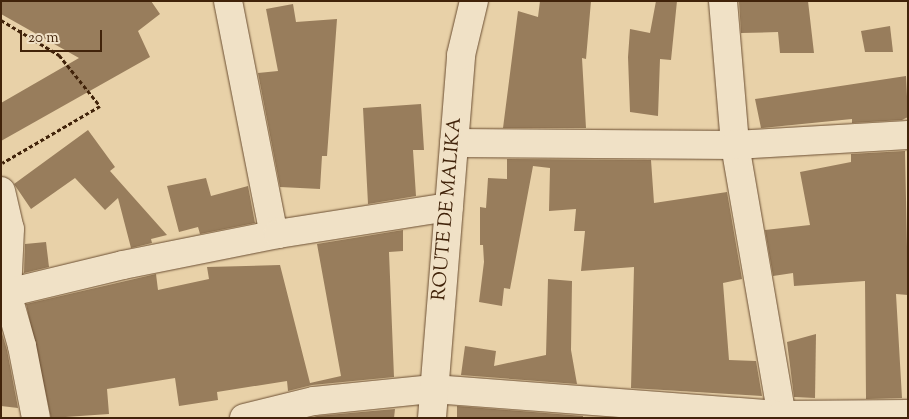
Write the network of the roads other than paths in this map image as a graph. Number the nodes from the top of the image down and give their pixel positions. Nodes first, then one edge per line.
1 (228, 1) edge
2 (474, 1) edge
3 (723, 1) edge
4 (908, 135) edge
5 (454, 143) junction
6 (735, 145) junction
7 (1, 191) edge
8 (450, 207) junction
9 (278, 234) junction
10 (7, 293) junction
11 (433, 389) junction
12 (908, 414) edge
13 (781, 416) edge
14 (36, 418) edge
15 (244, 418) edge
16 (432, 418) edge

1 - 9 street
2 - 5 street, ROUTE DE MALIKA
3 - 6 street
4 - 6 street
5 - 6 street
5 - 8 street, ROUTE DE MALIKA
6 - 13 street
7 - 10 street
8 - 9 street
8 - 11 street, ROUTE DE MALIKA
9 - 10 street
10 - 14 street
11 - 13 street
11 - 15 street
11 - 16 street, ROUTE DE MALIKA
12 - 13 street

